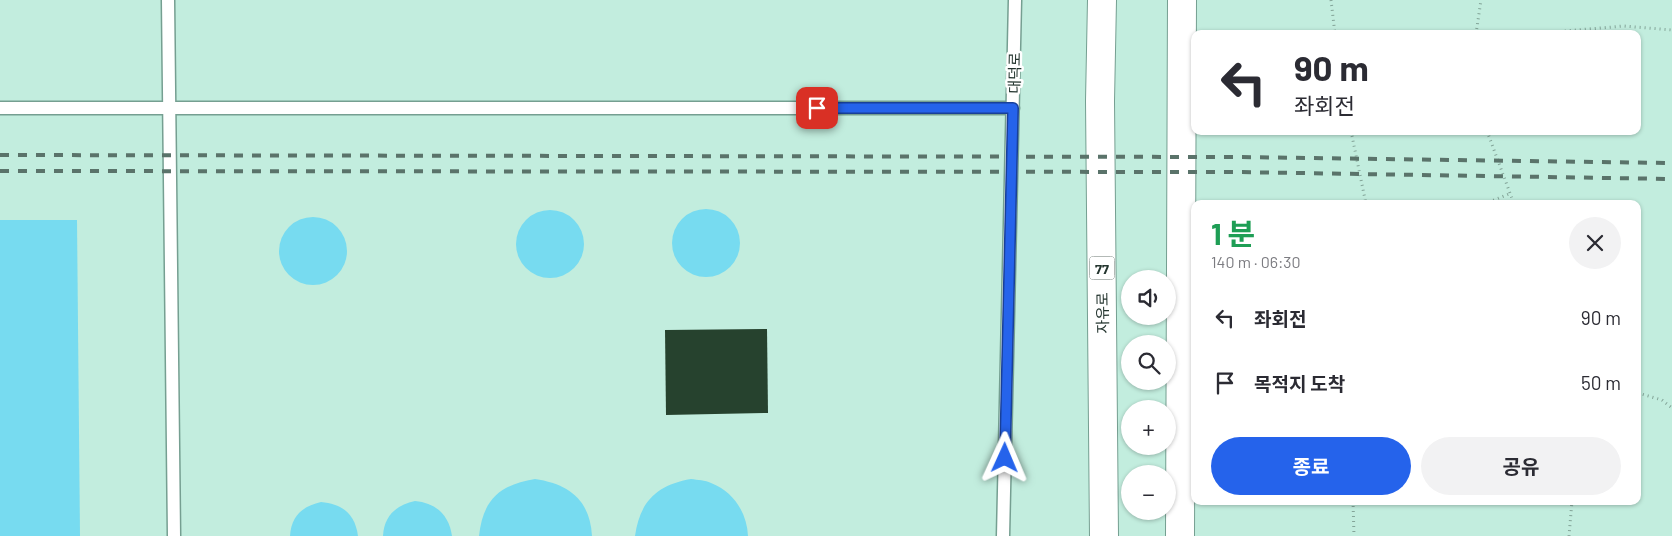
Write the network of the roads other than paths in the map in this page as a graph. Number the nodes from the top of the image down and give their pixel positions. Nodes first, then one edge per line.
1 (168, 0) edge
2 (1016, 0) edge
3 (1102, 0) edge
4 (1182, 0) edge
5 (0, 108) edge
6 (170, 108) junction
7 (1013, 108) junction
8 (174, 536) edge
9 (1003, 536) edge
10 (1104, 536) edge
11 (1180, 536) edge

1 - 6 lane
2 - 7 lane, 대덕로
3 - 10 highway, 자유로 / 77
4 - 11 highway
5 - 6 lane
6 - 7 lane
6 - 8 lane
7 - 9 lane, 대덕로

